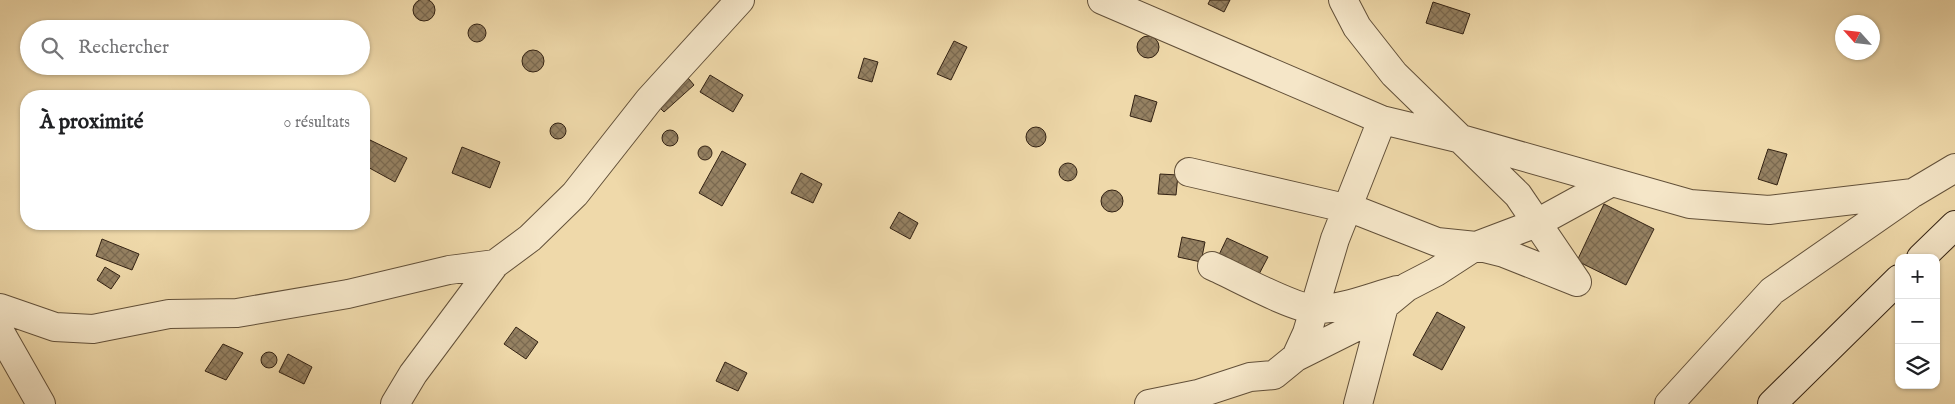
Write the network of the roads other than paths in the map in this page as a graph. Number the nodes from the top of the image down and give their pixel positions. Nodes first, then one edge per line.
1 (740, 0) edge
2 (1102, 0) edge
3 (1343, 0) edge
4 (1382, 120) junction
5 (1461, 139) junction
6 (1955, 168) edge
7 (1189, 172) dead end
8 (1610, 183) junction
9 (1913, 193) junction
10 (1347, 209) junction
11 (1537, 223) junction
12 (1955, 226) edge
13 (1476, 246) junction
14 (1925, 254) edge
15 (495, 264) junction
16 (1212, 266) dead end
17 (1895, 284) edge
18 (1406, 287) junction
19 (1384, 306) junction
20 (0, 308) edge
21 (1313, 309) junction
22 (0, 332) edge
23 (1296, 357) junction
24 (41, 404) edge
25 (395, 404) edge
26 (1149, 404) edge
27 (1358, 404) edge
28 (1669, 404) edge
29 (1772, 404) edge

1 - 15 street
2 - 4 street
3 - 5 street
4 - 5 street
4 - 10 street
5 - 8 street
5 - 11 street
6 - 9 street
7 - 10 street
8 - 9 street
8 - 11 street
9 - 28 street
10 - 13 street
10 - 21 street
11 - 13 street
11 - 13 street
12 - 14 street
13 - 18 street
15 - 20 street
15 - 25 street
16 - 21 street
17 - 29 street
18 - 19 street
18 - 21 street
19 - 23 street
19 - 27 street
21 - 23 street
22 - 24 street
23 - 26 street

